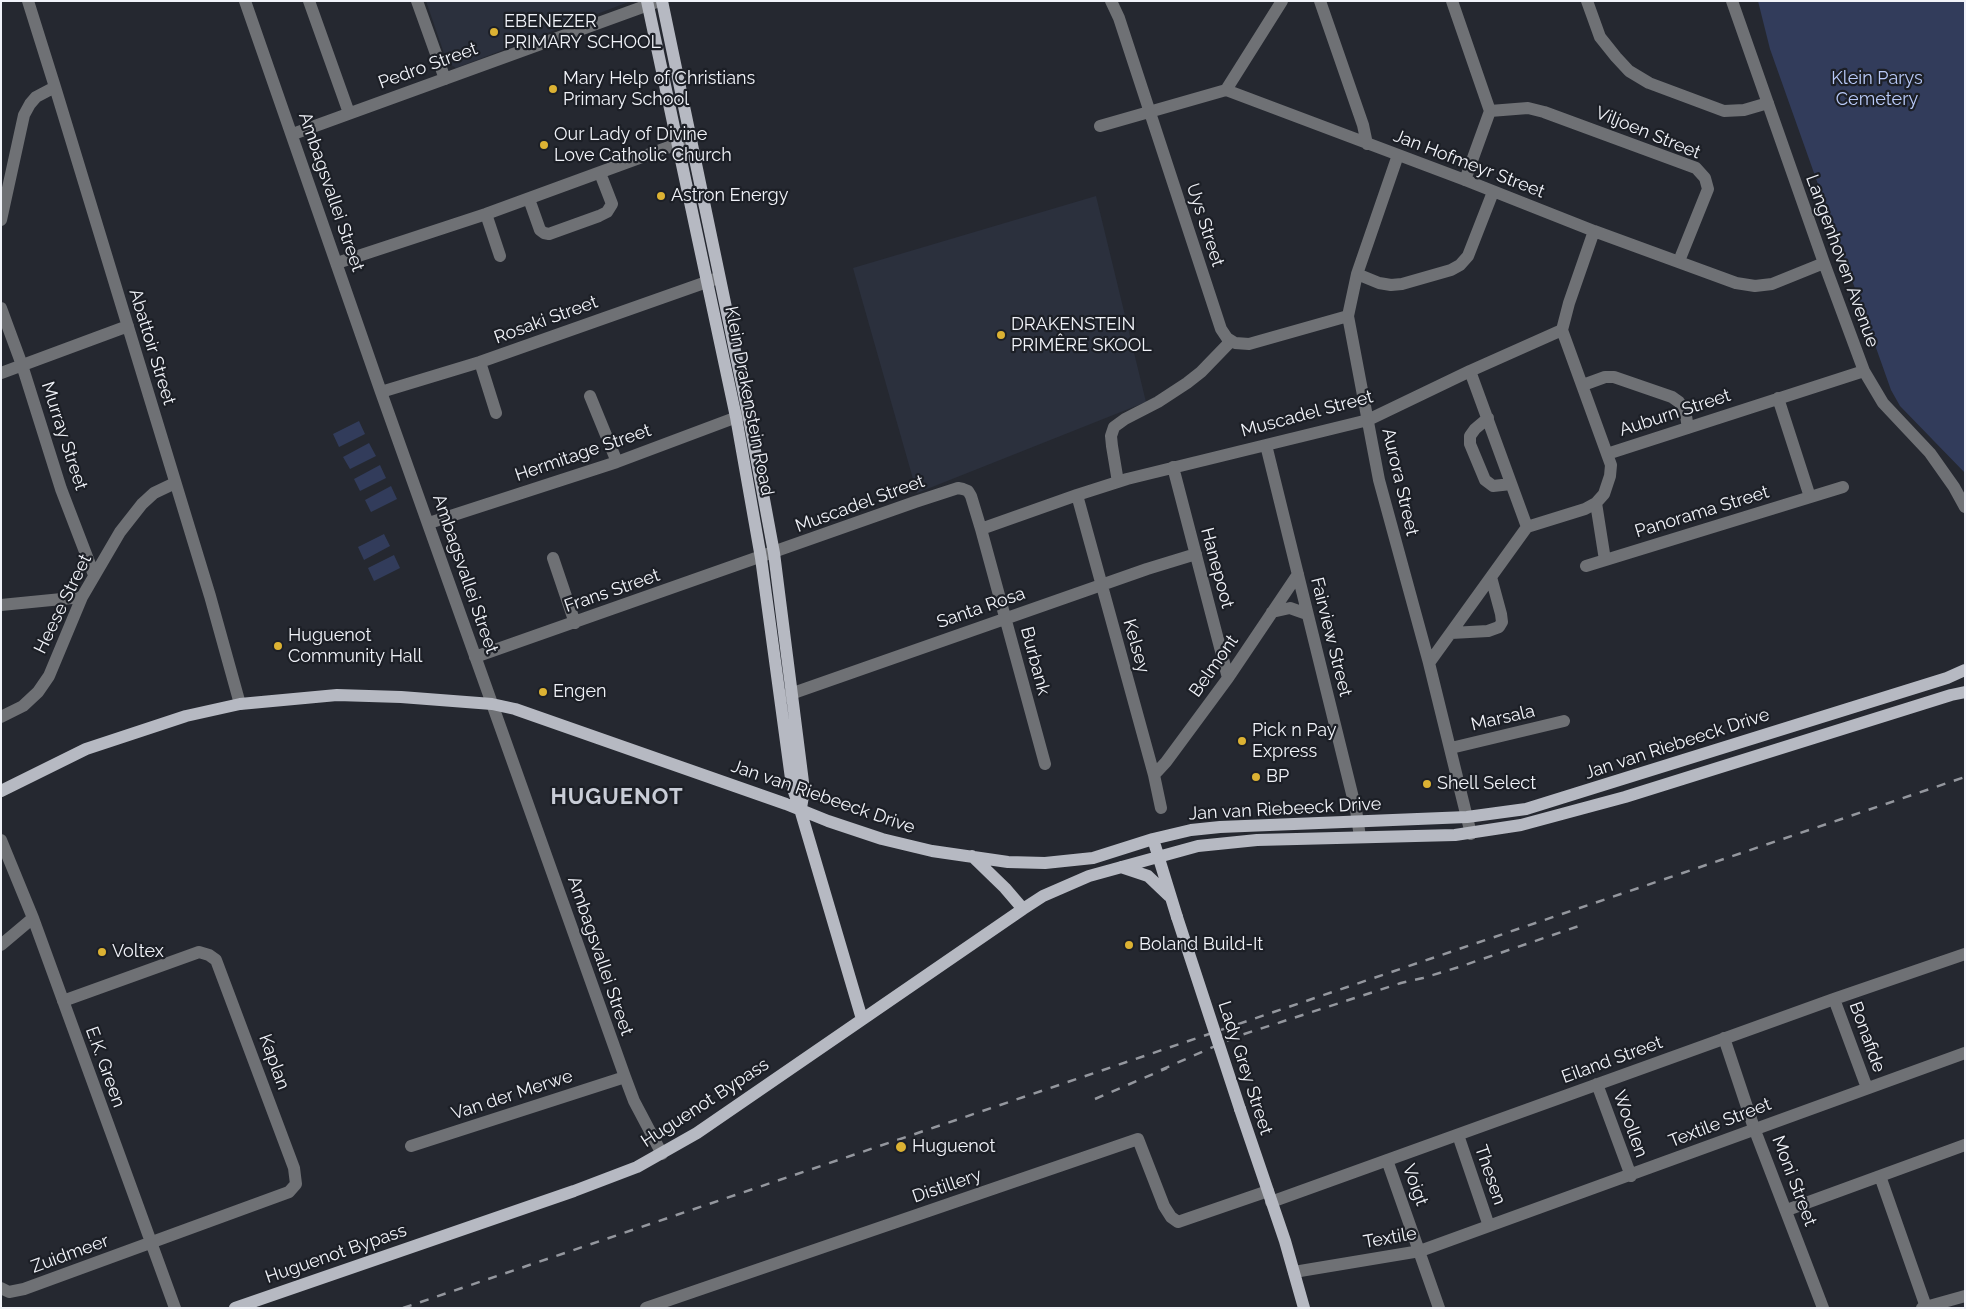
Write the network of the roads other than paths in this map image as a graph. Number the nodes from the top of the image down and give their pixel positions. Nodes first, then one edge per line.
1 (28, 1) edge
2 (246, 1) edge
3 (309, 1) edge
4 (417, 1) edge
5 (1111, 1) edge
6 (1320, 1) edge
7 (1452, 1) edge
8 (1587, 1) edge
9 (1732, 1) edge
10 (654, 2) edge
11 (1276, 3) edge
12 (445, 79) junction
13 (55, 87) junction
14 (1226, 90) junction
15 (1768, 103) junction
16 (1490, 111) junction
17 (1149, 112) junction
18 (349, 113) junction
19 (1100, 126) dead end
20 (293, 134) junction
21 (691, 139) junction
22 (678, 144) junction
23 (1367, 144) junction
24 (1398, 156) junction
25 (600, 173) junction
26 (1466, 180) junction
27 (1493, 192) junction
28 (529, 199) junction
29 (486, 214) junction
30 (1, 220) edge
31 (1594, 231) junction
32 (500, 256) dead end
33 (1679, 261) junction
34 (337, 263) junction
35 (1824, 263) junction
36 (1357, 274) junction
37 (720, 277) junction
38 (707, 281) junction
39 (1, 308) edge
40 (1348, 316) junction
41 (128, 326) junction
42 (1562, 330) junction
43 (1231, 341) junction
44 (480, 362) junction
45 (22, 365) junction
46 (1470, 371) junction
47 (1864, 371) junction
48 (1, 373) edge
49 (1583, 385) junction
50 (381, 392) junction
51 (590, 396) dead end
52 (1778, 398) junction
53 (496, 412) dead end
54 (748, 413) junction
55 (736, 417) junction
56 (1488, 418) junction
57 (1368, 420) junction
58 (1688, 428) junction
59 (1266, 445) junction
60 (1607, 454) junction
61 (617, 462) junction
62 (1173, 467) junction
63 (175, 482) junction
64 (1118, 482) junction
65 (1511, 484) junction
66 (1843, 487) dead end
67 (958, 488) joint
68 (1077, 495) junction
69 (1810, 496) junction
70 (1596, 502) junction
71 (1965, 507) edge
72 (429, 523) junction
73 (1527, 527) junction
74 (982, 529) junction
75 (774, 553) junction
76 (1196, 554) junction
77 (552, 558) dead end
78 (761, 558) junction
79 (1604, 560) junction
80 (1586, 566) dead end
81 (1298, 574) junction
82 (94, 575) junction
83 (1491, 577) junction
84 (1100, 586) junction
85 (82, 597) junction
86 (1, 605) edge
87 (1272, 612) junction
88 (1308, 614) junction
89 (1005, 618) junction
90 (575, 623) junction
91 (1450, 633) junction
92 (476, 657) junction
93 (1429, 663) junction
94 (1965, 670) edge
95 (1228, 678) junction
96 (1965, 692) edge
97 (792, 694) junction
98 (779, 698) junction
99 (240, 704) junction
100 (492, 704) junction
101 (1, 717) edge
102 (1564, 721) dead end
103 (1451, 748) junction
104 (1045, 764) dead end
105 (1154, 775) junction
106 (1, 791) edge
107 (1161, 808) dead end
108 (800, 810) junction
109 (1467, 817) junction
110 (1357, 822) junction
111 (1471, 834) junction
112 (1360, 837) junction
113 (1153, 839) junction
114 (1, 840) edge
115 (972, 856) junction
116 (1158, 857) junction
117 (1121, 867) junction
118 (1170, 898) junction
119 (1023, 909) junction
120 (33, 918) junction
121 (1, 945) edge
122 (1965, 954) edge
123 (1834, 999) junction
124 (63, 1001) junction
125 (862, 1018) junction
126 (1724, 1038) junction
127 (1965, 1053) edge
128 (625, 1077) junction
129 (1597, 1084) junction
130 (1867, 1088) junction
131 (1754, 1128) junction
132 (1458, 1134) junction
133 (1965, 1145) edge
134 (411, 1146) dead end
135 (662, 1154) junction
136 (1387, 1160) junction
137 (1630, 1176) junction
138 (1880, 1176) junction
139 (1270, 1196) junction
140 (1787, 1210) junction
141 (1489, 1226) junction
142 (150, 1243) junction
143 (1420, 1252) junction
144 (1294, 1272) junction
145 (1, 1288) edge
146 (1965, 1296) edge
147 (1924, 1307) edge
148 (175, 1308) edge
149 (235, 1308) edge
150 (646, 1308) edge
151 (1304, 1308) edge
152 (1439, 1308) edge
153 (1823, 1308) edge

1 - 13 street, Abattoir Street
2 - 20 street, Ambagsvallei Street
3 - 18 street
4 - 12 street
5 - 17 street, Uys Street
6 - 23 street
7 - 16 street
8 - 15 street
9 - 15 street, Langenhoven Avenue
10 - 12 street, Pedro Street
10 - 21 main road, Klein Drakenstein Road
10 - 22 main road, Klein Drakenstein Road
11 - 14 street
12 - 18 street, Pedro Street
13 - 30 street
13 - 41 street, Abattoir Street
14 - 17 street
14 - 23 street, Jan Hofmeyr Street
15 - 35 street, Langenhoven Avenue
16 - 26 street
16 - 33 street, Viljoen Street
17 - 19 street
17 - 43 street, Uys Street
18 - 20 street, Pedro Street
20 - 34 street, Ambagsvallei Street
21 - 22 street
21 - 37 main road, Klein Drakenstein Road
22 - 25 street
22 - 38 main road, Klein Drakenstein Road
23 - 24 street, Jan Hofmeyr Street
24 - 26 street, Jan Hofmeyr Street
24 - 36 street, Aurora Street
25 - 28 street
25 - 28 street
26 - 27 street, Jan Hofmeyr Street
27 - 31 street, Jan Hofmeyr Street
27 - 36 street
28 - 29 street
29 - 32 street
29 - 34 street
31 - 33 street, Jan Hofmeyr Street
31 - 42 street
33 - 35 street, Jan Hofmeyr Street
34 - 50 street, Ambagsvallei Street
35 - 47 street, Langenhoven Avenue
36 - 40 street, Aurora Street
37 - 38 street, Rosaki Street
37 - 54 main road, Klein Drakenstein Road
38 - 44 street, Rosaki Street
38 - 55 main road, Klein Drakenstein Road
39 - 45 street, Murray Street
40 - 43 street
40 - 57 street, Aurora Street
41 - 45 street
41 - 63 street, Abattoir Street
42 - 46 street, Muscadel Street
42 - 49 street
43 - 64 street
44 - 50 street, Rosaki Street
44 - 53 street
45 - 48 street
45 - 82 street, Murray Street
46 - 56 street
46 - 57 street, Muscadel Street
47 - 52 street, Auburn Street
47 - 71 street, Langenhoven Avenue
49 - 58 street
49 - 60 street
50 - 72 street, Ambagsvallei Street
51 - 61 street
52 - 58 street, Auburn Street
52 - 69 street
54 - 55 street, Hermitage Street
54 - 75 main road, Klein Drakenstein Road
55 - 61 street, Hermitage Street
55 - 78 main road, Klein Drakenstein Road
56 - 65 street
56 - 65 street
57 - 59 street, Muscadel Street
57 - 93 street, Aurora Street
58 - 60 street, Auburn Street
59 - 62 street, Muscadel Street
59 - 81 street, Fairview Street
60 - 70 street, Auburn Street
61 - 72 street, Hermitage Street
62 - 64 street, Muscadel Street
62 - 76 street, Hanepoot
63 - 82 street, Heese Street
63 - 99 street, Abattoir Street
64 - 68 street, Muscadel Street
65 - 73 street
66 - 69 street, Panorama Street
67 - 74 street, Burbank
67 - 75 street, Muscadel Street
68 - 74 street, Muscadel Street
68 - 84 street, Kelsey
69 - 79 street, Panorama Street
70 - 73 street
70 - 79 street
72 - 92 street, Ambagsvallei Street
73 - 83 street
74 - 89 street, Burbank
75 - 78 street, Muscadel Street
75 - 97 main road, Klein Drakenstein Road
76 - 84 street, Santa Rosa
76 - 95 street, Hanepoot
77 - 90 street
78 - 90 street, Frans Street
78 - 98 main road, Klein Drakenstein Road
79 - 80 street, Panorama Street
81 - 87 street, Belmont
81 - 88 street, Fairview Street
82 - 85 street, Heese Street
83 - 91 street
83 - 91 street
84 - 89 street, Santa Rosa
84 - 105 street, Kelsey
85 - 86 street
85 - 101 street, Heese Street
87 - 88 street
87 - 95 street, Belmont
88 - 110 street, Fairview Street
89 - 97 street, Santa Rosa
89 - 104 street, Burbank
90 - 92 street, Frans Street
91 - 93 street
92 - 100 street, Ambagsvallei Street
93 - 103 street, Aurora Street
94 - 109 main road, Jan van Riebeeck Drive
95 - 105 street, Belmont
96 - 111 main road, Jan van Riebeeck Drive
97 - 98 street, Santa Rosa
97 - 108 main road, Klein Drakenstein Road
98 - 108 main road, Klein Drakenstein Road
99 - 100 main road, Jan van Riebeeck Drive
99 - 106 main road, Jan van Riebeeck Drive
100 - 108 main road, Jan van Riebeeck Drive
100 - 128 street, Ambagsvallei Street
102 - 103 street, Marsala
103 - 109 street, Aurora Street
105 - 107 street, Kelsey
108 - 115 main road, Jan van Riebeeck Drive
108 - 125 main road, Klein Drakenstein Road
109 - 110 main road, Jan van Riebeeck Drive
109 - 111 street, Aurora Street
110 - 112 street, Fairview Street
110 - 113 main road, Jan van Riebeeck Drive
111 - 112 main road, Jan van Riebeeck Drive
112 - 116 main road, Jan van Riebeeck Drive
113 - 115 main road, Jan van Riebeeck Drive
113 - 116 main road, Lady Grey Street
114 - 120 street, E.K. Green
115 - 119 main road
116 - 117 main road, Huguenot Bypass
116 - 118 main road, Lady Grey Street
117 - 118 main road
117 - 119 main road, Huguenot Bypass
118 - 139 main road, Lady Grey Street, bridge
119 - 125 main road, Huguenot Bypass
120 - 121 street
120 - 124 street, E.K. Green
122 - 123 street, Eiland Street
123 - 126 street, Eiland Street
123 - 130 street, Bonafide
124 - 142 street, E.K. Green
124 - 142 street, Kaplan
125 - 135 main road, Huguenot Bypass
126 - 129 street, Eiland Street
126 - 131 street, Moni Street
127 - 130 street, Textile Street
128 - 134 street, Van der Merwe
128 - 135 street, Ambagsvallei Street
129 - 132 street, Eiland Street
129 - 137 street, Woollen
130 - 131 street, Textile Street
131 - 137 street, Textile Street
131 - 140 street, Moni Street
132 - 136 street, Eiland Street
132 - 141 street, Thesen
133 - 138 street
135 - 149 main road, Huguenot Bypass
136 - 139 street, Eiland Street
136 - 143 street, Voigt
137 - 141 street, Textile Street
138 - 140 street
138 - 147 street
139 - 144 main road, Lady Grey Street
139 - 150 street, Distillery
140 - 153 street, Moni Street
141 - 143 street, Textile
142 - 145 street, Zuidmeer
142 - 148 street, E.K. Green
143 - 144 street, Textile
143 - 152 street, Voigt
144 - 151 main road, Lady Grey Street
146 - 147 street

